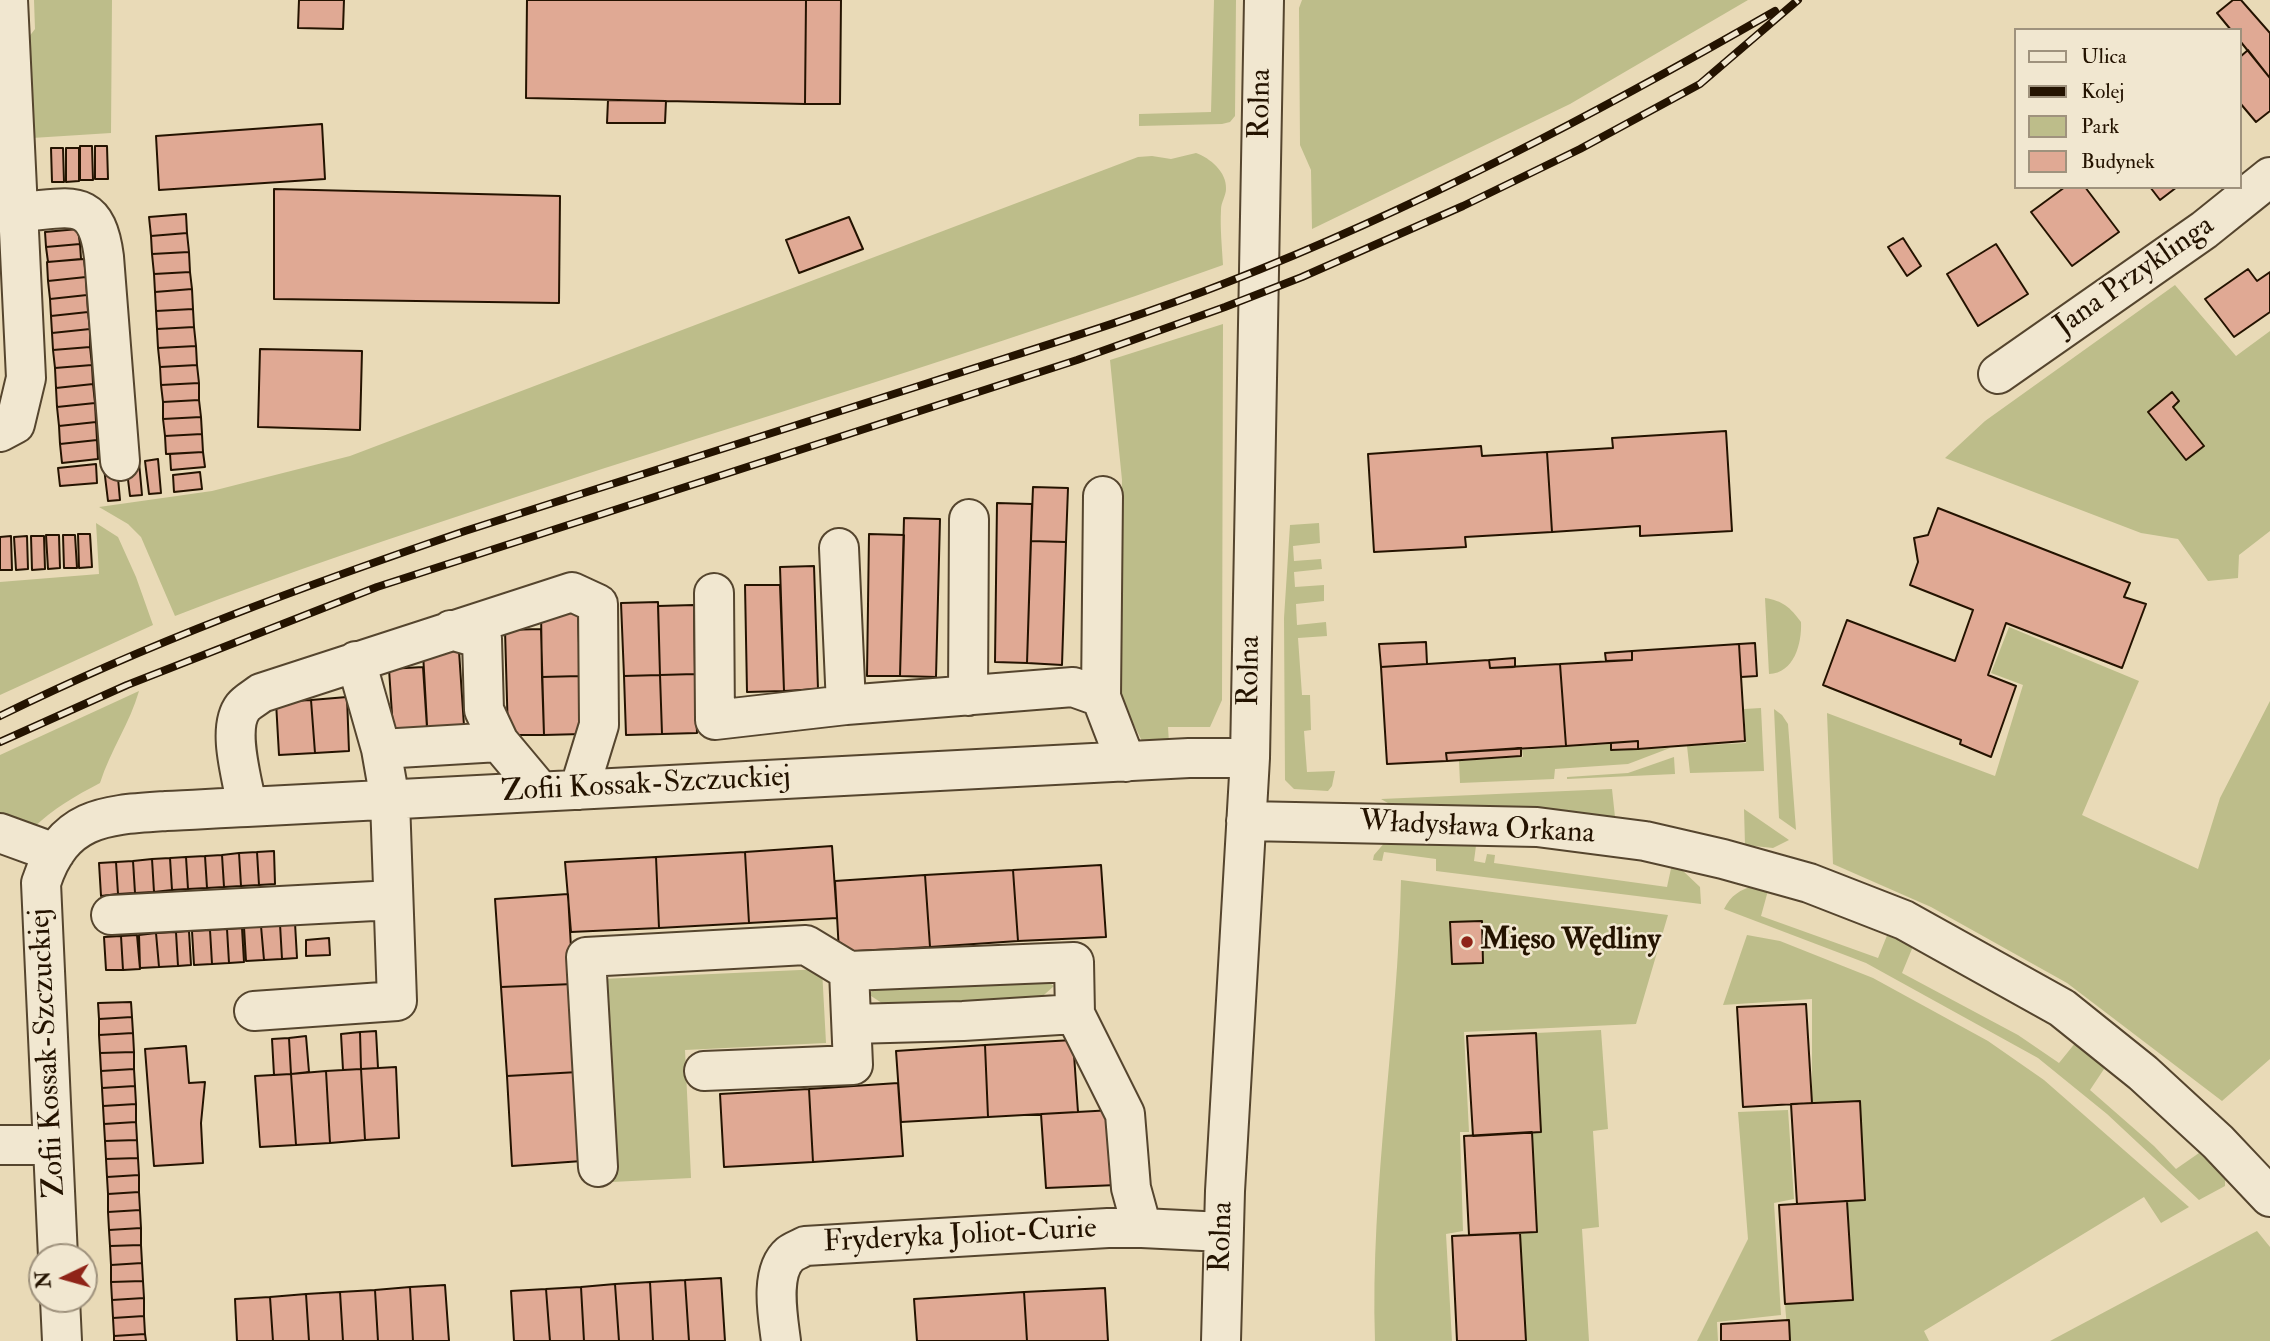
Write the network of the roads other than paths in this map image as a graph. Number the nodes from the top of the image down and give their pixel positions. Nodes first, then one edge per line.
1 (1264, 0) edge
2 (5, 4) edge
3 (2270, 177) edge
4 (12, 206) edge
5 (1998, 374) dead end
6 (8, 428) edge
7 (120, 461) dead end
8 (1103, 496) dead end
9 (969, 519) dead end
10 (839, 548) dead end
11 (714, 593) dead end
12 (451, 630) junction
13 (356, 661) junction
14 (968, 696) junction
15 (1101, 697) junction
16 (846, 705) junction
17 (499, 742) junction
18 (380, 750) junction
19 (1250, 758) junction
20 (1126, 762) junction
21 (579, 790) junction
22 (540, 791) junction
23 (390, 800) junction
24 (247, 807) junction
25 (1246, 821) junction
26 (0, 833) edge
27 (55, 853) junction
28 (393, 900) junction
29 (111, 915) dead end
30 (849, 971) junction
31 (254, 1011) dead end
32 (1075, 1014) junction
33 (852, 1024) junction
34 (704, 1071) dead end
35 (0, 1145) edge
36 (52, 1145) junction
37 (598, 1167) dead end
38 (2270, 1197) edge
39 (1142, 1227) junction
40 (1223, 1231) junction
41 (57, 1243) edge
42 (61, 1313) edge
43 (62, 1341) edge
44 (781, 1341) edge
45 (1221, 1341) edge

1 - 19 street, Rolna
2 - 4 street
3 - 5 street, Jana Przyklinga
4 - 6 street
4 - 7 street
8 - 15 street
9 - 14 street
10 - 16 street
11 - 16 street
12 - 13 street
12 - 17 street
12 - 21 street
13 - 18 street
13 - 24 street
14 - 15 street
14 - 16 street
15 - 20 street
17 - 18 street
17 - 22 street
18 - 23 street
19 - 20 street, Zofii Kossak-Szczuckiej
19 - 25 street, Rolna
20 - 21 street, Zofii Kossak-Szczuckiej
21 - 22 street, Zofii Kossak-Szczuckiej
22 - 23 street, Zofii Kossak-Szczuckiej
23 - 24 street, Zofii Kossak-Szczuckiej
23 - 28 street
24 - 27 street, Zofii Kossak-Szczuckiej
25 - 38 street, Władysława Orkana
25 - 40 street, Rolna
26 - 27 street
27 - 36 street, Zofii Kossak-Szczuckiej
28 - 29 street
28 - 31 street
30 - 32 street
30 - 33 street
30 - 37 street
32 - 33 street
32 - 39 street
33 - 34 street
35 - 36 street
36 - 41 street, Zofii Kossak-Szczuckiej
39 - 40 street, Fryderyka Joliot-Curie
39 - 44 street, Fryderyka Joliot-Curie
40 - 45 street, Rolna
42 - 43 street

